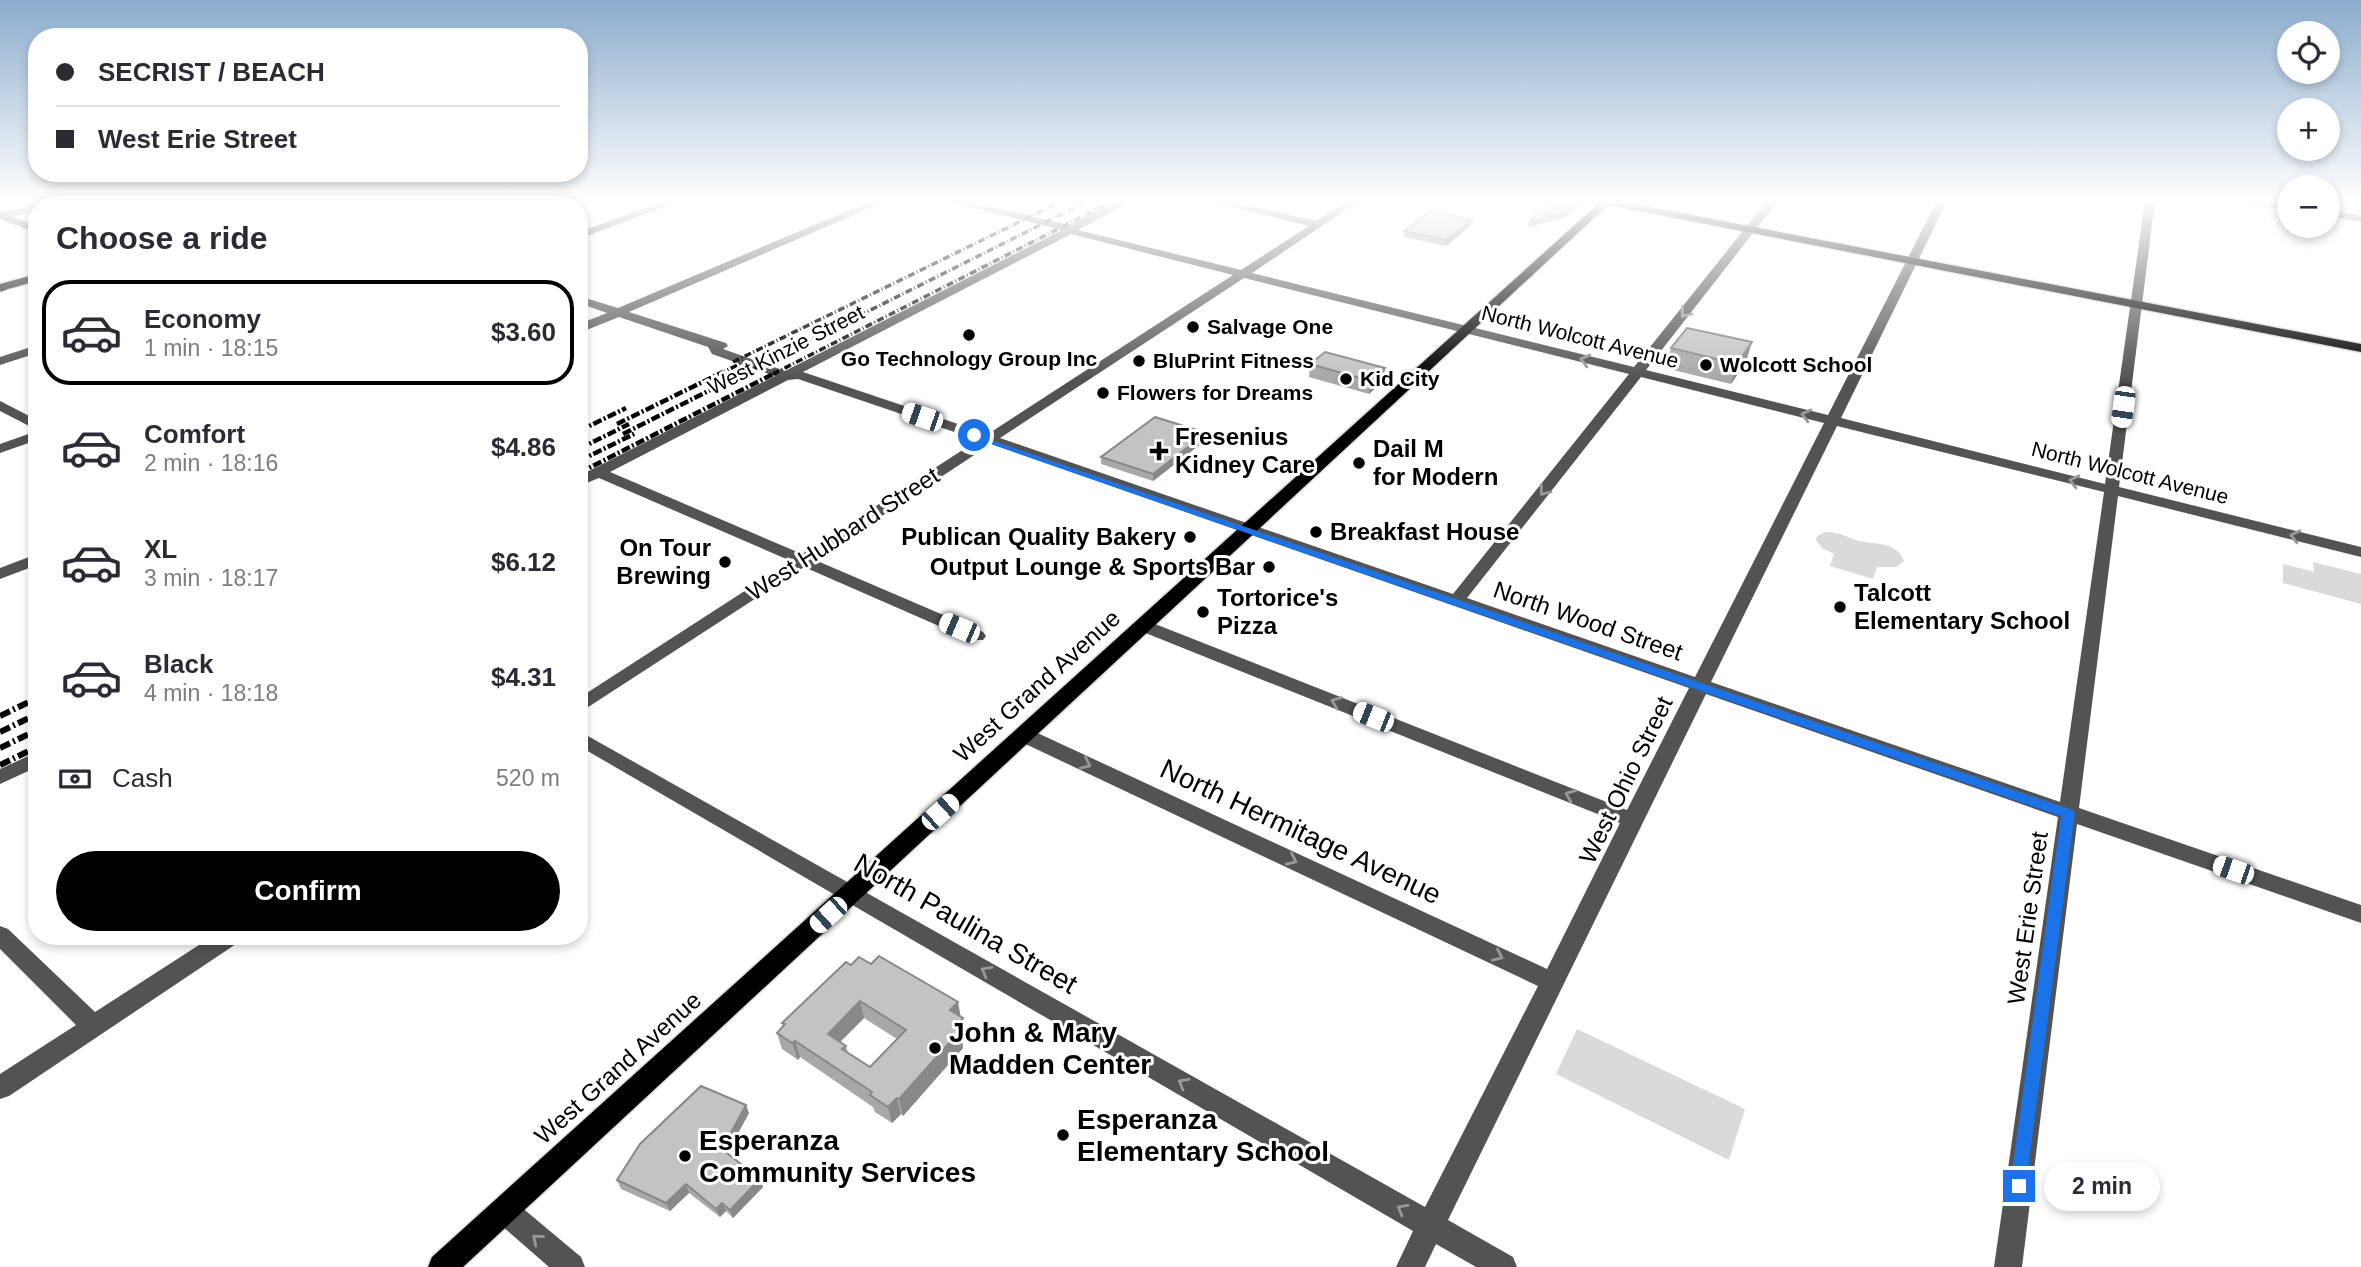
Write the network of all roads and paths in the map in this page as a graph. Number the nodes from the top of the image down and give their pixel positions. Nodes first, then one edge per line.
1 (742, 260) edge
2 (1014, 260) edge
3 (1187, 260) edge
4 (1264, 260) edge
5 (1543, 260) edge
6 (1726, 260) edge
7 (1907, 260) edge
8 (2142, 260) edge
9 (1912, 261) junction
10 (1242, 274) junction
11 (28, 280) edge
12 (0, 288) edge
13 (588, 302) edge
14 (2136, 304) junction
15 (618, 313) junction
16 (588, 325) edge
17 (1467, 331) junction
18 (2361, 348) edge
19 (28, 352) edge
20 (0, 361) edge
21 (794, 373) junction
22 (1637, 373) junction
23 (0, 405) edge
24 (28, 421) edge
25 (1832, 421) junction
26 (28, 438) edge
27 (989, 439) junction
28 (0, 449) edge
29 (598, 472) junction
30 (588, 477) edge
31 (2112, 490) junction
32 (1249, 530) junction
33 (2361, 552) edge
34 (802, 561) junction
35 (28, 563) edge
36 (0, 574) edge
37 (1456, 601) junction
38 (1144, 626) junction
39 (977, 636) dead end
40 (1700, 686) junction
41 (588, 701) edge
42 (1024, 735) junction
43 (588, 742) edge
44 (28, 763) edge
45 (0, 777) edge
46 (2068, 813) junction
47 (1633, 820) junction
48 (851, 894) junction
49 (2361, 914) edge
50 (0, 935) edge
51 (217, 945) edge
52 (1552, 982) junction
53 (93, 1027) junction
54 (0, 1088) edge
55 (504, 1210) junction
56 (1431, 1226) junction
57 (442, 1267) edge
58 (571, 1267) edge
59 (1410, 1267) edge
60 (1503, 1267) edge
61 (2008, 1267) edge

1 - 15 street
2 - 21 street, West Kinzie Street
3 - 10 street, North Wolcott Avenue
4 - 10 street, West Hubbard Street
5 - 17 main road, West Grand Avenue
6 -> 22 street
7 - 9 main road
8 - 14 street, West Erie Street
9 - 14 main road
9 - 25 street, West Ohio Street
10 - 17 street, North Wolcott Avenue
10 - 27 street, West Hubbard Street
11 - 12 main road
13 - 15 street, North Wood Street
14 - 18 main road
14 - 31 street, West Erie Street
15 - 16 street
15 - 21 street, North Wood Street
22 -> 17 street, North Wolcott Avenue
17 - 32 main road, West Grand Avenue
19 - 20 street
21 - 27 street, North Wood Street
21 - 29 street, West Kinzie Street
25 -> 22 street, North Wolcott Avenue
22 -> 37 street
23 - 24 street
31 -> 25 street, North Wolcott Avenue
25 - 40 street, West Ohio Street
26 - 28 street
27 - 32 street, North Wood Street
27 - 34 street, West Hubbard Street
29 - 30 street, West Kinzie Street
29 - 34 street
33 -> 31 street, North Wolcott Avenue
31 - 46 street, West Erie Street
32 - 37 street, North Wood Street
32 - 38 main road, West Grand Avenue
34 - 39 street
34 - 41 street, West Hubbard Street
35 - 36 street
37 - 40 street, North Wood Street
38 - 42 main road, West Grand Avenue
47 -> 38 street
40 - 46 street, North Wood Street
40 - 47 street, West Ohio Street
42 - 48 main road, West Grand Avenue
42 -> 52 street, North Hermitage Avenue
43 - 48 street, North Paulina Street
44 - 45 street
46 - 49 street, North Wood Street
46 - 61 street, West Erie Street
47 - 52 street, West Ohio Street
48 - 55 main road, West Grand Avenue
56 -> 48 street, North Paulina Street
50 - 53 street
51 - 53 street
52 - 56 street, West Ohio Street
53 - 54 street
55 - 57 main road, West Grand Avenue
58 -> 55 street
56 - 59 street, West Ohio Street
56 - 60 street, North Paulina Street

